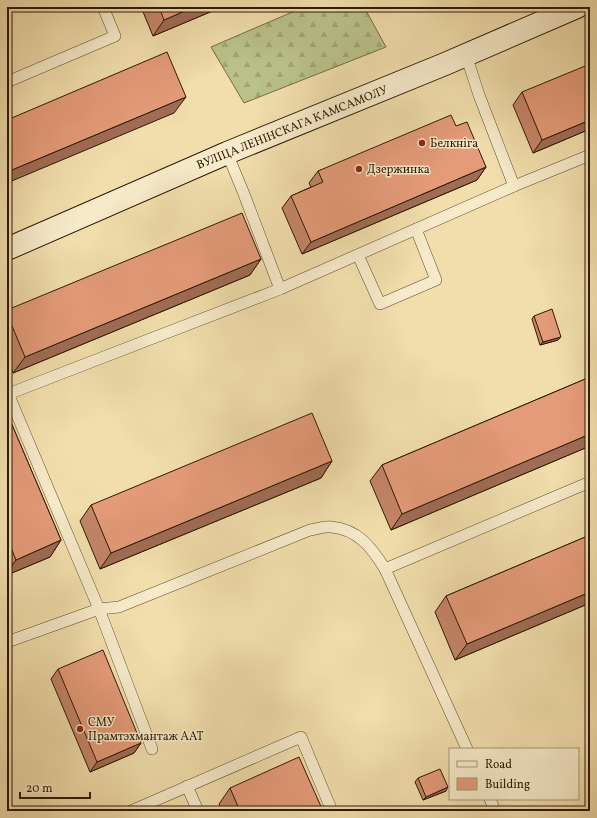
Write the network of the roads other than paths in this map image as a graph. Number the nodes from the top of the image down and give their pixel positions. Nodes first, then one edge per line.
1 (103, 7) edge
2 (577, 7) edge
3 (466, 55) junction
4 (7, 82) edge
5 (227, 153) junction
6 (590, 155) edge
7 (514, 186) junction
8 (416, 229) junction
9 (7, 249) edge
10 (358, 255) junction
11 (280, 289) junction
12 (8, 392) edge
13 (590, 482) edge
14 (385, 569) junction
15 (99, 609) junction
16 (7, 642) edge
17 (467, 748) edge
18 (152, 749) dead end
19 (188, 786) junction
20 (490, 800) edge
21 (131, 811) edge
22 (198, 811) edge
23 (332, 811) edge
24 (495, 811) edge

1 - 4 lane
2 - 3 main road, ВУЛІЦА ЛЕНІНСКАГА КАМСАМОЛУ
3 - 5 main road, ВУЛІЦА ЛЕНІНСКАГА КАМСАМОЛУ
3 - 7 lane
5 - 9 main road, ВУЛІЦА ЛЕНІНСКАГА КАМСАМОЛУ
5 - 11 lane
6 - 7 lane
7 - 8 lane
8 - 10 lane
8 - 10 lane
10 - 11 lane
11 - 12 lane
12 - 15 lane
13 - 14 lane
14 - 15 lane
14 - 17 lane
15 - 16 lane
15 - 18 lane
19 - 21 lane
19 - 22 lane
19 - 23 lane
20 - 24 lane

